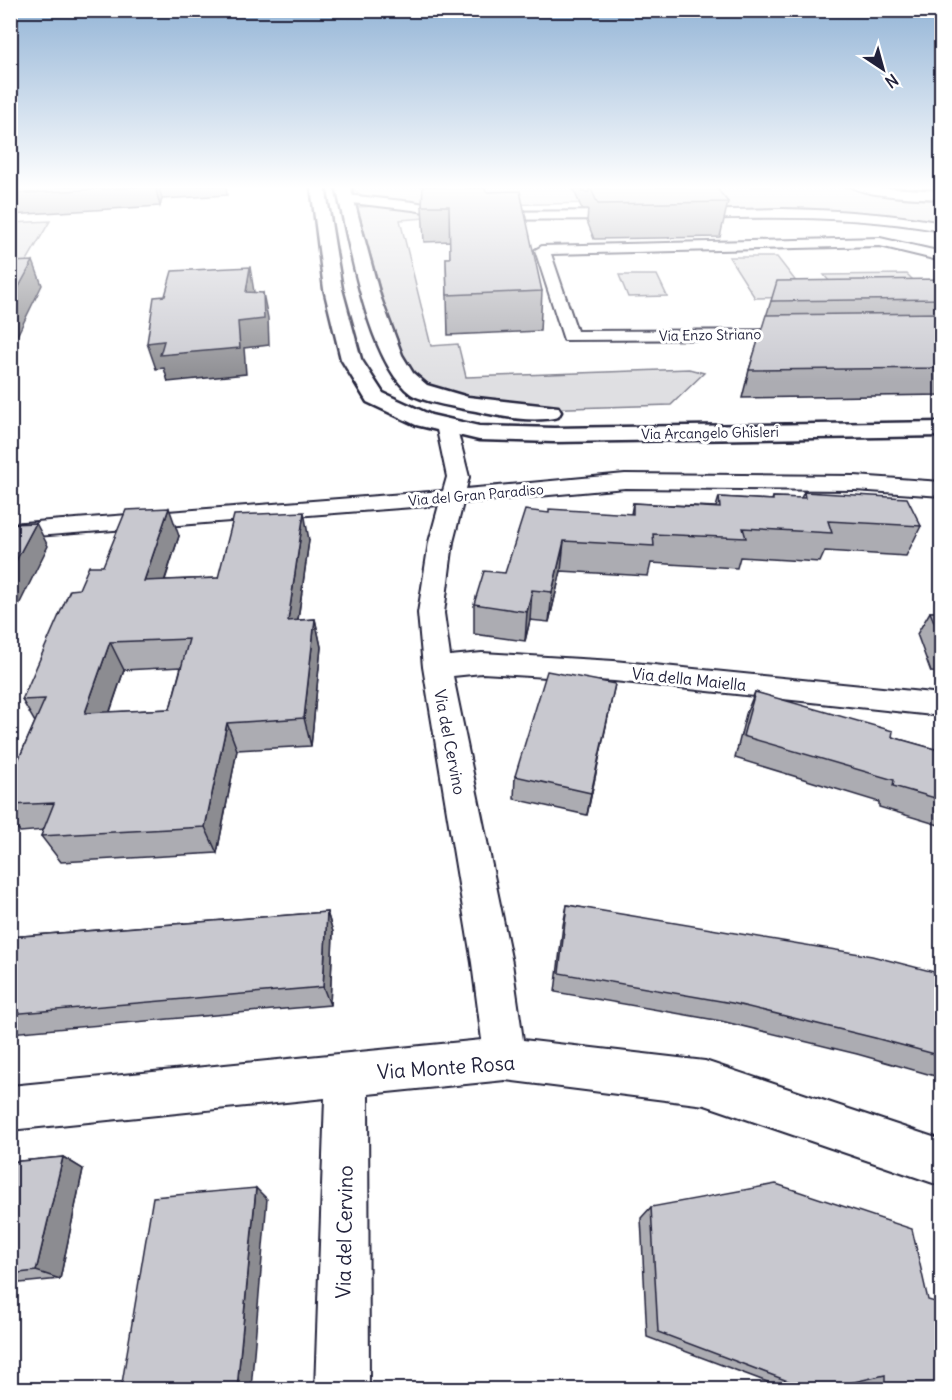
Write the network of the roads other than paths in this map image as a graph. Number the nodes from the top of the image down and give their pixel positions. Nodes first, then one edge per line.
1 (328, 251) edge
2 (359, 251) edge
3 (542, 251) edge
4 (919, 251) edge
5 (942, 257) edge
6 (813, 334) edge
7 (942, 408) edge
8 (567, 412) dead end
9 (673, 412) dead end
10 (446, 425) junction
11 (942, 429) edge
12 (942, 489) edge
13 (453, 497) junction
14 (10, 531) edge
15 (437, 667) junction
16 (942, 705) edge
17 (505, 1059) junction
18 (347, 1074) junction
19 (10, 1108) edge
20 (942, 1163) edge
21 (342, 1389) edge

1 - 10 street, Via Arcangelo Ghisleri
2 - 8 street
3 - 6 street, Via Enzo Striano
4 - 5 street, Via Enzo Striano
7 - 9 street, Via Arcangelo Ghisleri
10 - 11 street, Via Arcangelo Ghisleri
10 - 13 street, Via del Cervino
12 - 13 street, Via del Gran Paradiso
13 - 14 street, Via del Gran Paradiso
13 - 15 street, Via del Cervino
15 - 16 street, Via della Maiella
15 - 17 street, Via del Cervino
17 - 18 street, Via Monte Rosa
17 - 20 street, Via Monte Rosa
18 - 19 street, Via Monte Rosa
18 - 21 street, Via del Cervino

